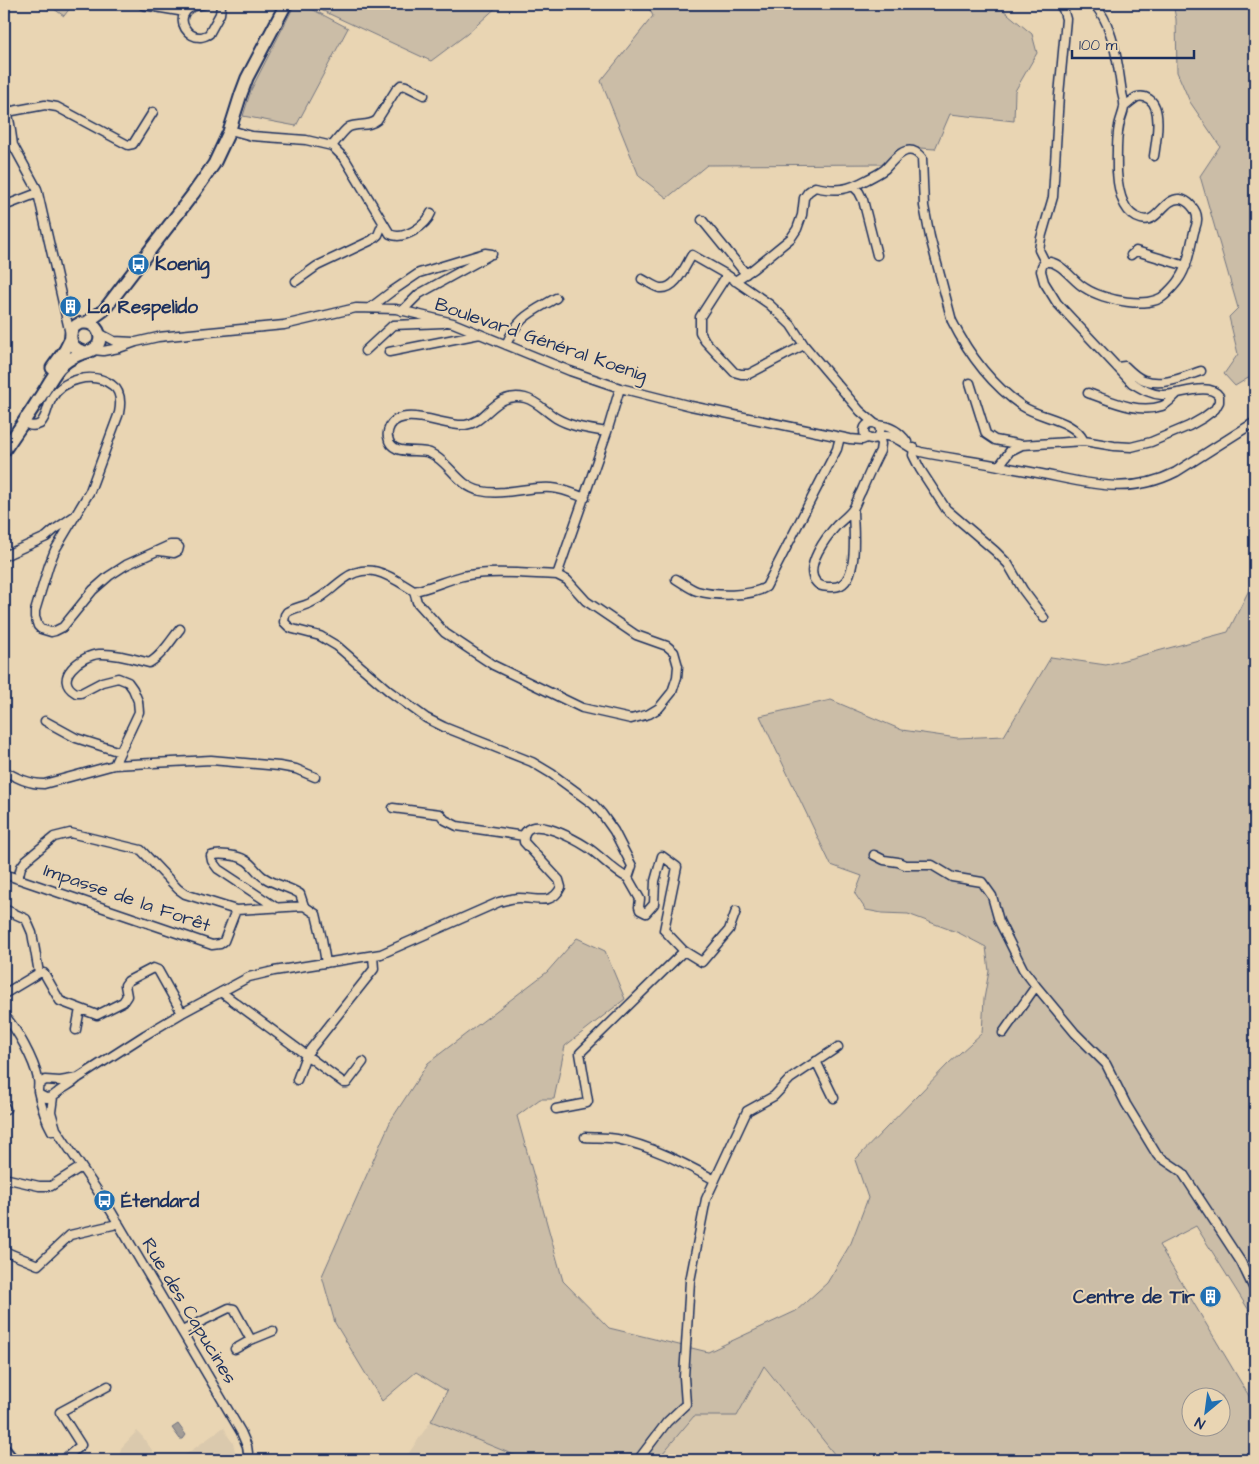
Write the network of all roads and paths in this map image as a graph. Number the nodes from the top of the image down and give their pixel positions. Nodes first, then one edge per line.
1 (204, 4) edge
2 (286, 4) edge
3 (1059, 4) edge
4 (143, 5) dead end
5 (221, 5) edge
6 (1096, 5) edge
7 (185, 12) junction
8 (424, 95) dead end
9 (4, 97) edge
10 (1124, 107) junction
11 (8, 112) junction
12 (153, 112) dead end
13 (230, 130) junction
14 (332, 146) junction
15 (1154, 156) dead end
16 (854, 187) junction
17 (38, 193) junction
18 (4, 206) edge
19 (431, 213) dead end
20 (702, 220) dead end
21 (383, 222) junction
22 (1130, 255) dead end
23 (877, 256) dead end
24 (1045, 262) junction
25 (1186, 266) junction
26 (746, 274) junction
27 (726, 275) junction
28 (642, 279) dead end
29 (296, 281) dead end
30 (735, 281) junction
31 (556, 298) dead end
32 (370, 308) junction
33 (104, 310) junction
34 (402, 311) junction
35 (66, 314) junction
36 (83, 323) junction
37 (453, 323) junction
38 (99, 333) junction
39 (480, 334) junction
40 (71, 337) junction
41 (136, 342) junction
42 (506, 345) junction
43 (804, 345) junction
44 (89, 351) junction
45 (365, 351) dead end
46 (389, 352) dead end
47 (1117, 367) junction
48 (1201, 371) dead end
49 (970, 383) dead end
50 (620, 388) junction
51 (36, 392) junction
52 (1088, 393) dead end
53 (1178, 393) junction
54 (860, 411) junction
55 (24, 421) junction
56 (1255, 422) edge
57 (876, 424) junction
58 (607, 432) junction
59 (866, 435) junction
60 (879, 436) junction
61 (842, 437) junction
62 (1084, 441) junction
63 (4, 442) edge
64 (1022, 445) junction
65 (912, 447) junction
66 (4, 451) edge
67 (877, 456) junction
68 (999, 466) junction
69 (585, 498) junction
70 (853, 510) junction
71 (75, 516) junction
72 (160, 551) dead end
73 (4, 556) edge
74 (557, 575) junction
75 (676, 580) dead end
76 (414, 592) junction
77 (1044, 618) dead end
78 (180, 629) dead end
79 (45, 721) dead end
80 (120, 752) junction
81 (114, 765) junction
82 (4, 771) edge
83 (315, 778) dead end
84 (394, 808) dead end
85 (524, 836) junction
86 (874, 855) dead end
87 (4, 874) edge
88 (628, 878) junction
89 (18, 879) junction
90 (304, 906) junction
91 (278, 908) junction
92 (4, 909) edge
93 (236, 910) junction
94 (736, 911) dead end
95 (684, 951) junction
96 (373, 956) junction
97 (326, 963) junction
98 (39, 973) junction
99 (1036, 986) junction
100 (221, 992) junction
101 (4, 994) edge
102 (80, 1009) junction
103 (182, 1013) junction
104 (4, 1015) edge
105 (76, 1030) dead end
106 (1002, 1033) dead end
107 (838, 1047) dead end
108 (306, 1055) junction
109 (363, 1062) dead end
110 (816, 1062) junction
111 (35, 1067) junction
112 (78, 1078) junction
113 (50, 1080) junction
114 (296, 1080) dead end
115 (39, 1084) junction
116 (40, 1095) junction
117 (55, 1095) junction
118 (834, 1098) dead end
119 (556, 1110) dead end
120 (585, 1137) dead end
121 (74, 1158) junction
122 (81, 1167) junction
123 (4, 1178) edge
124 (715, 1180) junction
125 (118, 1222) junction
126 (4, 1252) edge
127 (1255, 1291) edge
128 (182, 1331) junction
129 (273, 1331) dead end
130 (251, 1340) junction
131 (235, 1349) dead end
132 (108, 1386) dead end
133 (4, 1450) edge
134 (12, 1460) edge
135 (64, 1460) edge
136 (249, 1460) edge
137 (638, 1460) edge

1 - 7 street
2 - 13 main road
3 - 24 street
4 - 7 street
5 - 7 street
6 - 10 street
8 - 14 street
9 - 11 street
10 - 15 street
10 - 25 street
11 - 12 street
11 - 17 street
13 - 14 street
13 - 33 main road
14 - 21 street
16 - 23 street
16 - 26 street
16 - 62 street
17 - 18 street
17 - 35 street
19 - 21 street
20 - 26 street
21 - 29 street
22 - 25 street
24 - 25 street
24 - 47 street
26 - 30 street
27 - 28 street
27 - 30 street
27 - 43 street
30 - 43 street
31 - 42 street
32 - 34 street, Boulevard Général Koenig
32 - 34 street
32 - 41 street, Boulevard Général Koenig
33 - 36 main road
33 - 38 main road
34 - 37 street, Boulevard Général Koenig
35 - 36 street
35 - 40 street
36 - 38 main road
36 - 40 main road
37 - 39 street, Boulevard Général Koenig
37 - 45 street
38 - 41 street, Boulevard Général Koenig
38 - 44 main road
39 - 42 street, Boulevard Général Koenig
39 - 46 street
40 - 44 main road
40 - 51 main road
41 - 44 street, Boulevard Général Koenig
42 - 50 street, Boulevard Général Koenig
43 - 54 street
44 - 55 main road
47 - 48 street
47 - 53 street
49 - 64 street
50 - 58 street
50 - 61 street, Boulevard Général Koenig
51 - 55 street
51 - 63 main road
52 - 53 street
53 - 62 street
54 - 57 street
54 - 59 street
55 - 66 main road
55 - 71 street
56 - 68 street
57 - 59 street
57 - 60 street
57 - 65 street
58 - 69 street
58 - 69 street
59 - 60 street
59 - 61 street
59 - 67 street
60 - 65 street
60 - 67 street
61 - 75 street
62 - 64 street
64 - 68 street
65 - 68 street
65 - 77 street
67 - 70 street
69 - 74 street
70 - 70 street
71 - 72 street
71 - 73 street
74 - 76 street
74 - 76 street
76 - 88 street
78 - 80 street
79 - 80 street
80 - 81 street
81 - 82 street
81 - 83 street
84 - 85 street
85 - 88 street
85 - 96 street
86 - 99 street
87 - 89 street, Impasse de la Forêt
88 - 95 street
89 - 93 street, Impasse de la Forêt
89 - 93 street
90 - 91 street, Impasse de la Forêt
90 - 91 street
90 - 97 street
91 - 93 street, Impasse de la Forêt
92 - 98 street
94 - 95 street
95 - 119 street
96 - 97 street
96 - 108 street
97 - 100 street
98 - 101 street
98 - 102 street
99 - 106 street
99 - 127 street
100 - 103 street
100 - 108 street
102 - 103 street
102 - 105 street
103 - 112 street
104 - 111 street
107 - 110 street
108 - 109 street
108 - 114 street
110 - 118 street
110 - 124 street
111 - 113 street
111 - 115 street
112 - 113 street
112 - 117 street
113 - 115 street
113 - 117 street
115 - 116 street
116 - 117 street
116 - 121 street, Rue des Capucines
117 - 121 street, Rue des Capucines
120 - 124 street
121 - 122 street, Rue des Capucines
122 - 123 street
122 - 125 street, Rue des Capucines
124 - 137 street
125 - 126 street
125 - 128 street, Rue des Capucines
128 - 130 street
128 - 136 street, Rue des Capucines
129 - 130 street
130 - 131 street
132 - 135 street
133 - 134 main road

